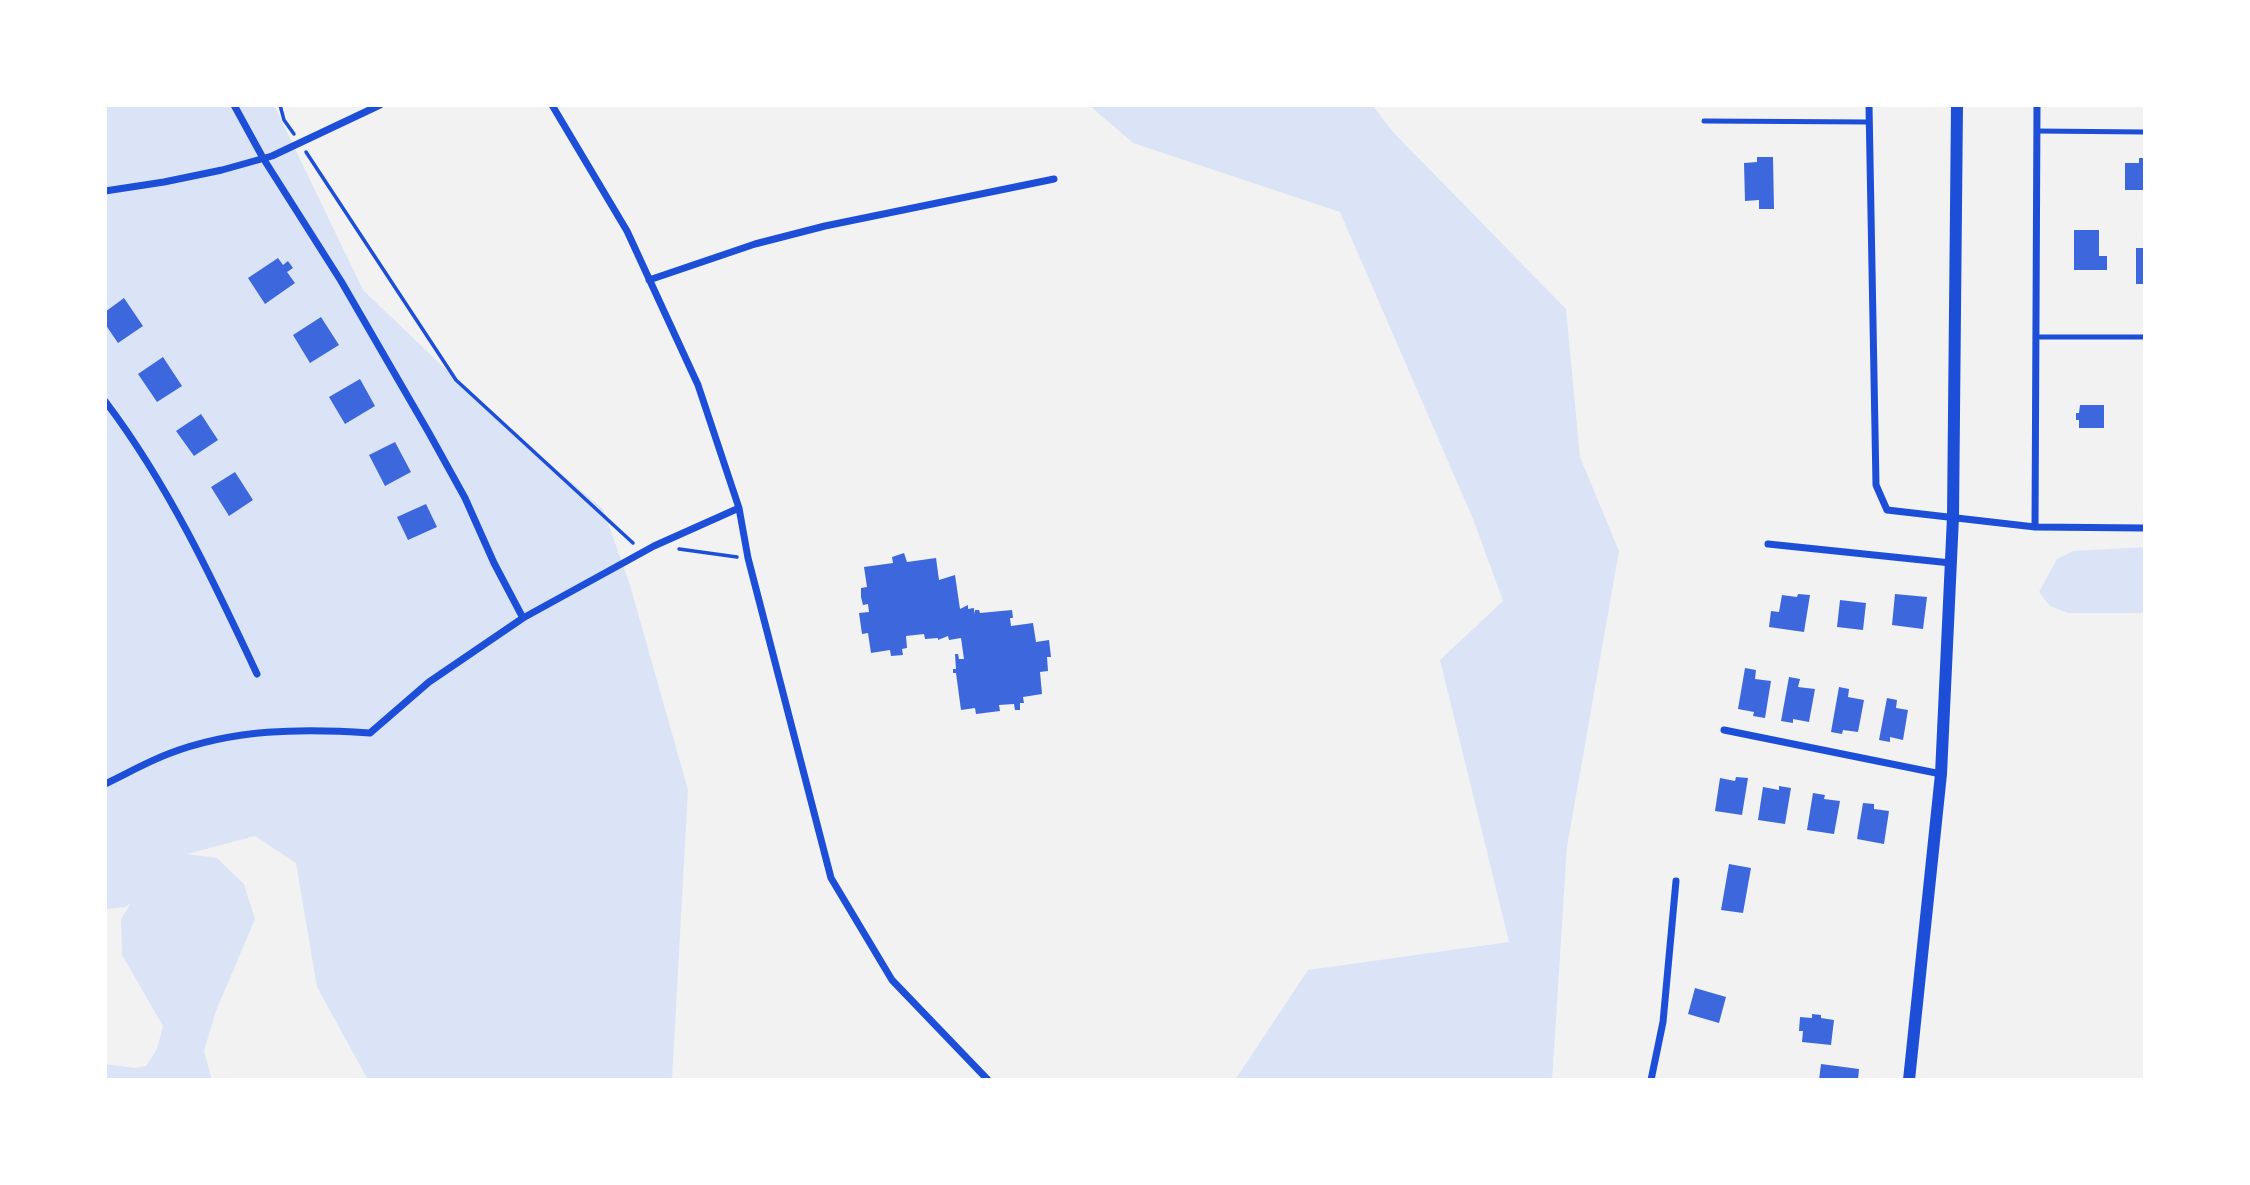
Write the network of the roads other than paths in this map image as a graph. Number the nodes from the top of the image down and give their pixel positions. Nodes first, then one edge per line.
1 (234, 105) edge
2 (380, 105) edge
3 (552, 105) edge
4 (1869, 105) edge
5 (1957, 105) edge
6 (2037, 105) edge
7 (1704, 121) dead end
8 (1869, 122) junction
9 (2037, 131) junction
10 (2145, 132) edge
11 (263, 158) junction
12 (1054, 179) dead end
13 (105, 191) edge
14 (649, 279) junction
15 (2036, 337) junction
16 (2145, 337) edge
17 (105, 401) edge
18 (739, 508) junction
19 (1953, 516) junction
20 (2035, 527) junction
21 (2145, 528) edge
22 (1768, 544) dead end
23 (1951, 563) junction
24 (523, 618) junction
25 (257, 674) dead end
26 (1724, 730) dead end
27 (1941, 774) junction
28 (105, 784) edge
29 (1676, 881) dead end
30 (988, 1080) edge
31 (1651, 1080) edge
32 (1909, 1080) edge

1 - 11 street
2 - 11 street
3 - 14 street
4 - 8 street
5 - 19 street
6 - 9 street
7 - 8 lane
8 - 19 street
9 - 10 lane
9 - 15 street
11 - 13 street
11 - 24 street
12 - 14 street
14 - 18 street
15 - 16 lane
15 - 20 street
17 - 25 street
18 - 24 street
18 - 30 street
19 - 20 street
19 - 23 street
20 - 21 street
22 - 23 street
23 - 27 street
24 - 28 street
26 - 27 street
27 - 32 street
29 - 31 street

